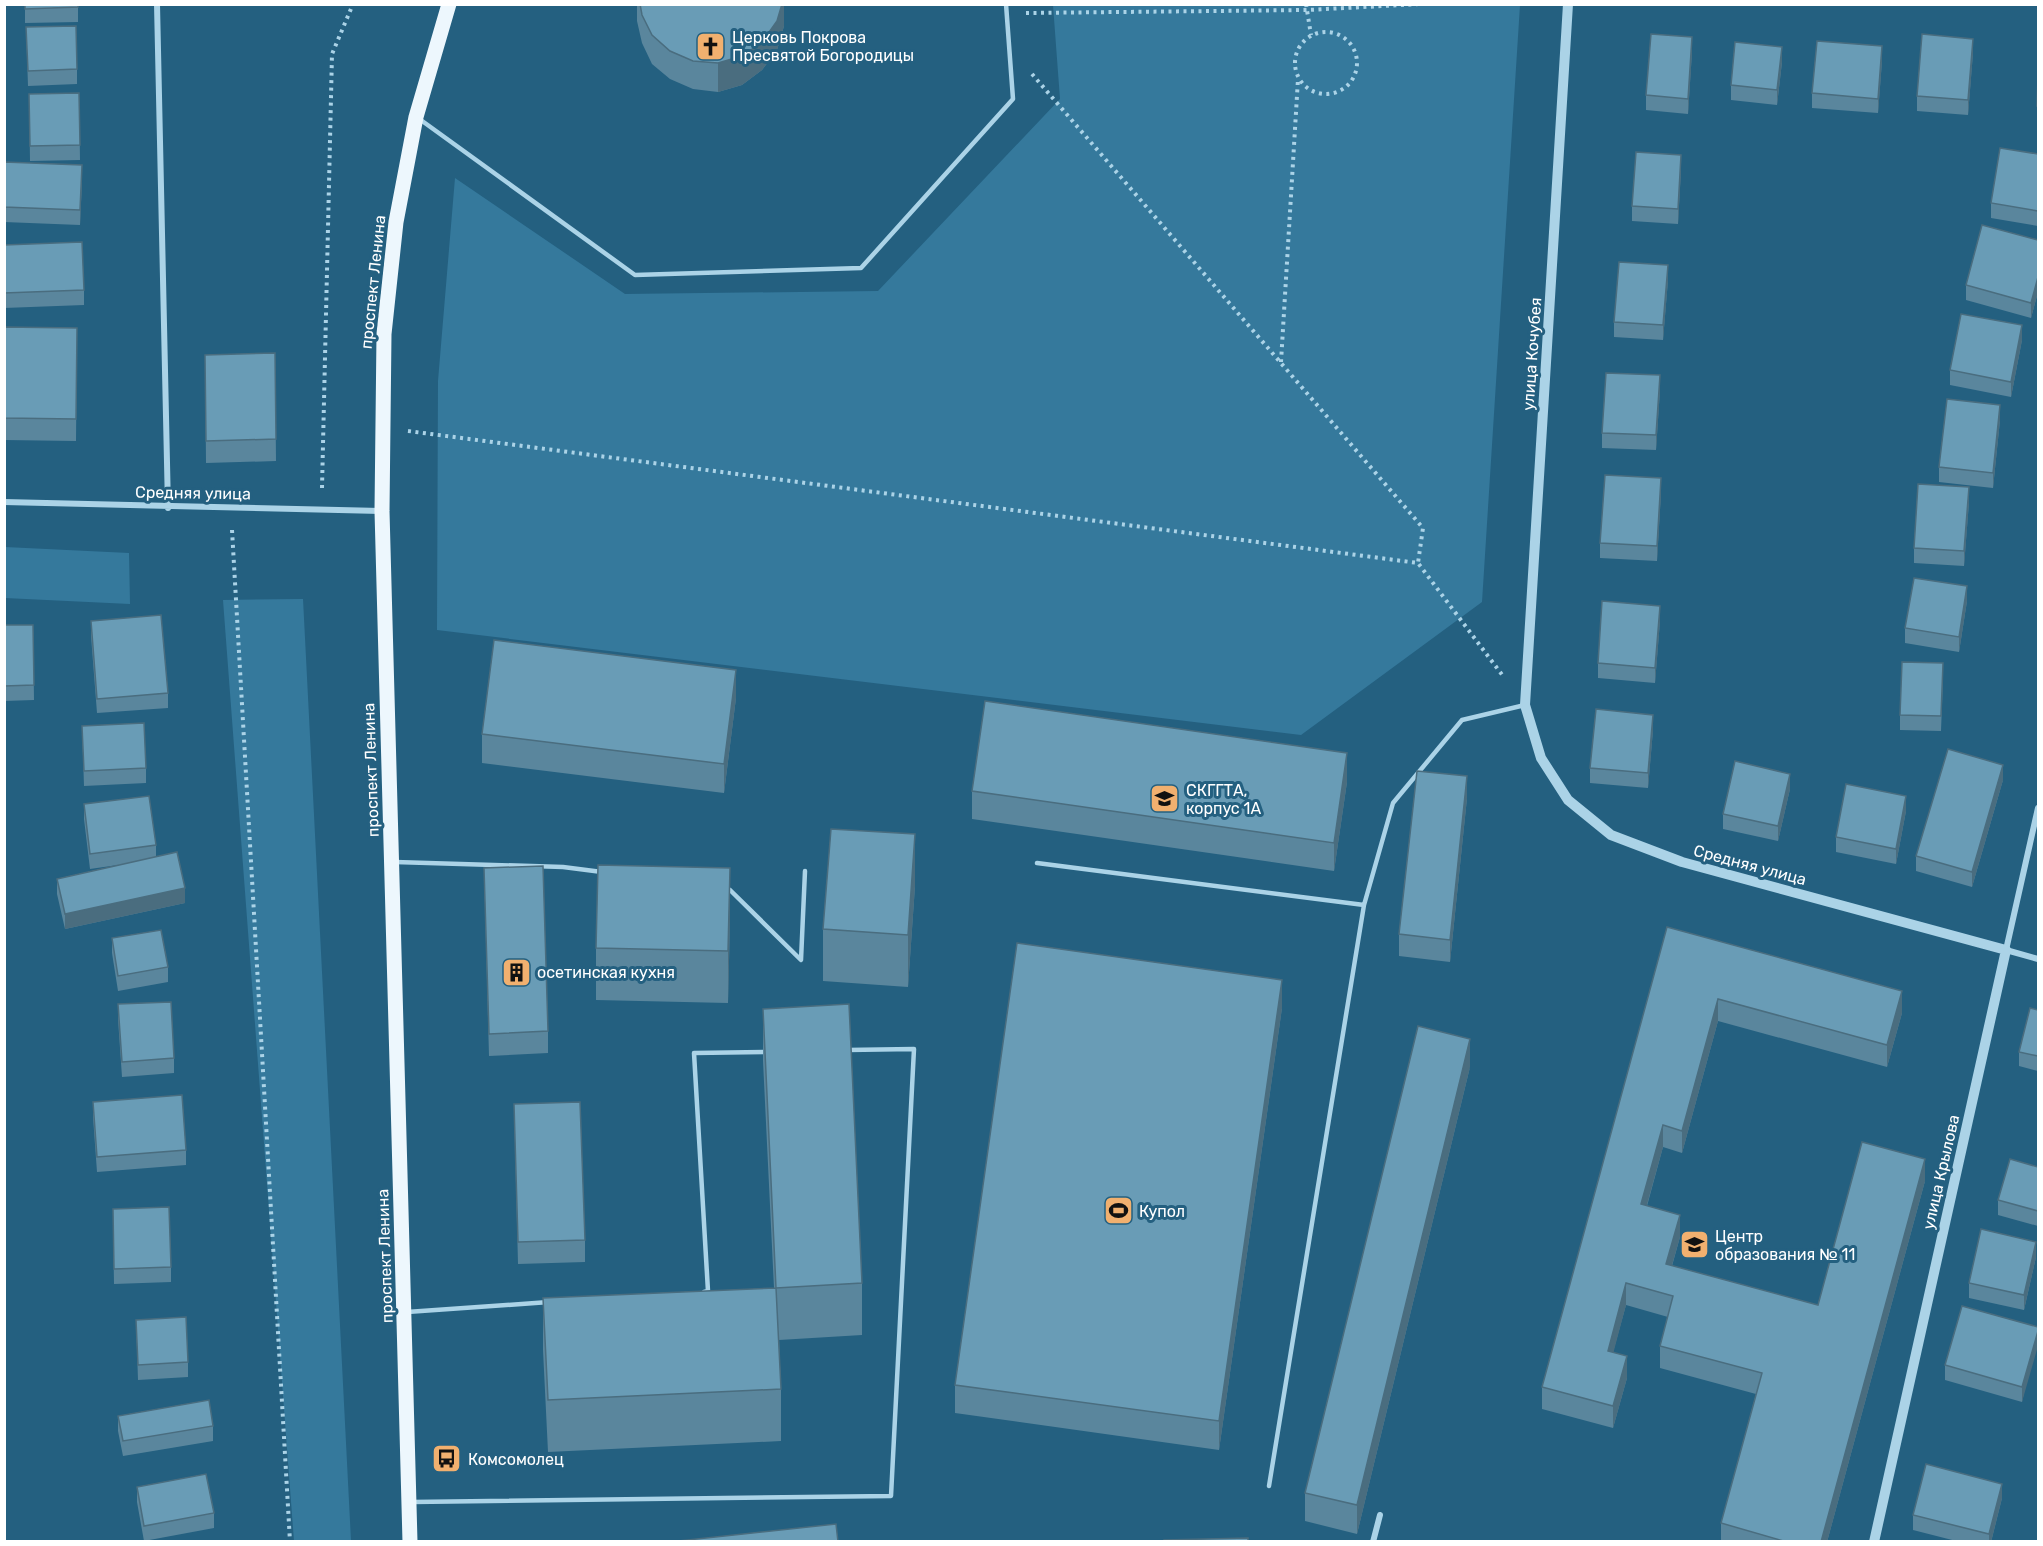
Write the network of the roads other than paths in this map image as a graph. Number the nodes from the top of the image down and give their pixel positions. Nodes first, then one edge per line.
1 (157, 4) edge
2 (449, 4) edge
3 (1006, 4) edge
4 (1568, 4) edge
5 (416, 117) junction
6 (4, 502) edge
7 (168, 508) junction
8 (382, 512) junction
9 (1525, 705) junction
10 (2038, 808) edge
11 (392, 861) junction
12 (1037, 863) dead end
13 (805, 871) dead end
14 (608, 873) edge
15 (719, 888) edge
16 (1364, 905) junction
17 (2006, 950) junction
18 (2038, 959) edge
19 (844, 1050) edge
20 (775, 1051) edge
21 (696, 1292) edge
22 (556, 1302) edge
23 (405, 1312) junction
24 (1269, 1486) dead end
25 (409, 1502) junction
26 (1380, 1515) dead end
27 (410, 1542) edge
28 (1373, 1542) edge
29 (1874, 1542) edge

1 - 7 street
2 - 5 main road, проспект Ленина
3 - 5 lane
4 - 9 street, улица Кочубея
5 - 8 main road, проспект Ленина
6 - 7 street, Средняя улица
7 - 8 street, Средняя улица
8 - 11 main road, проспект Ленина
9 - 16 lane
9 - 17 street, Средняя улица
10 - 17 street, улица Крылова
11 - 14 lane
11 - 23 main road, проспект Ленина
12 - 16 lane
13 - 15 lane
16 - 24 lane
17 - 18 street, Средняя улица
17 - 29 street, улица Крылова
19 - 25 lane
20 - 21 lane
22 - 23 lane
23 - 25 main road, проспект Ленина
25 - 27 main road, проспект Ленина
26 - 28 street

